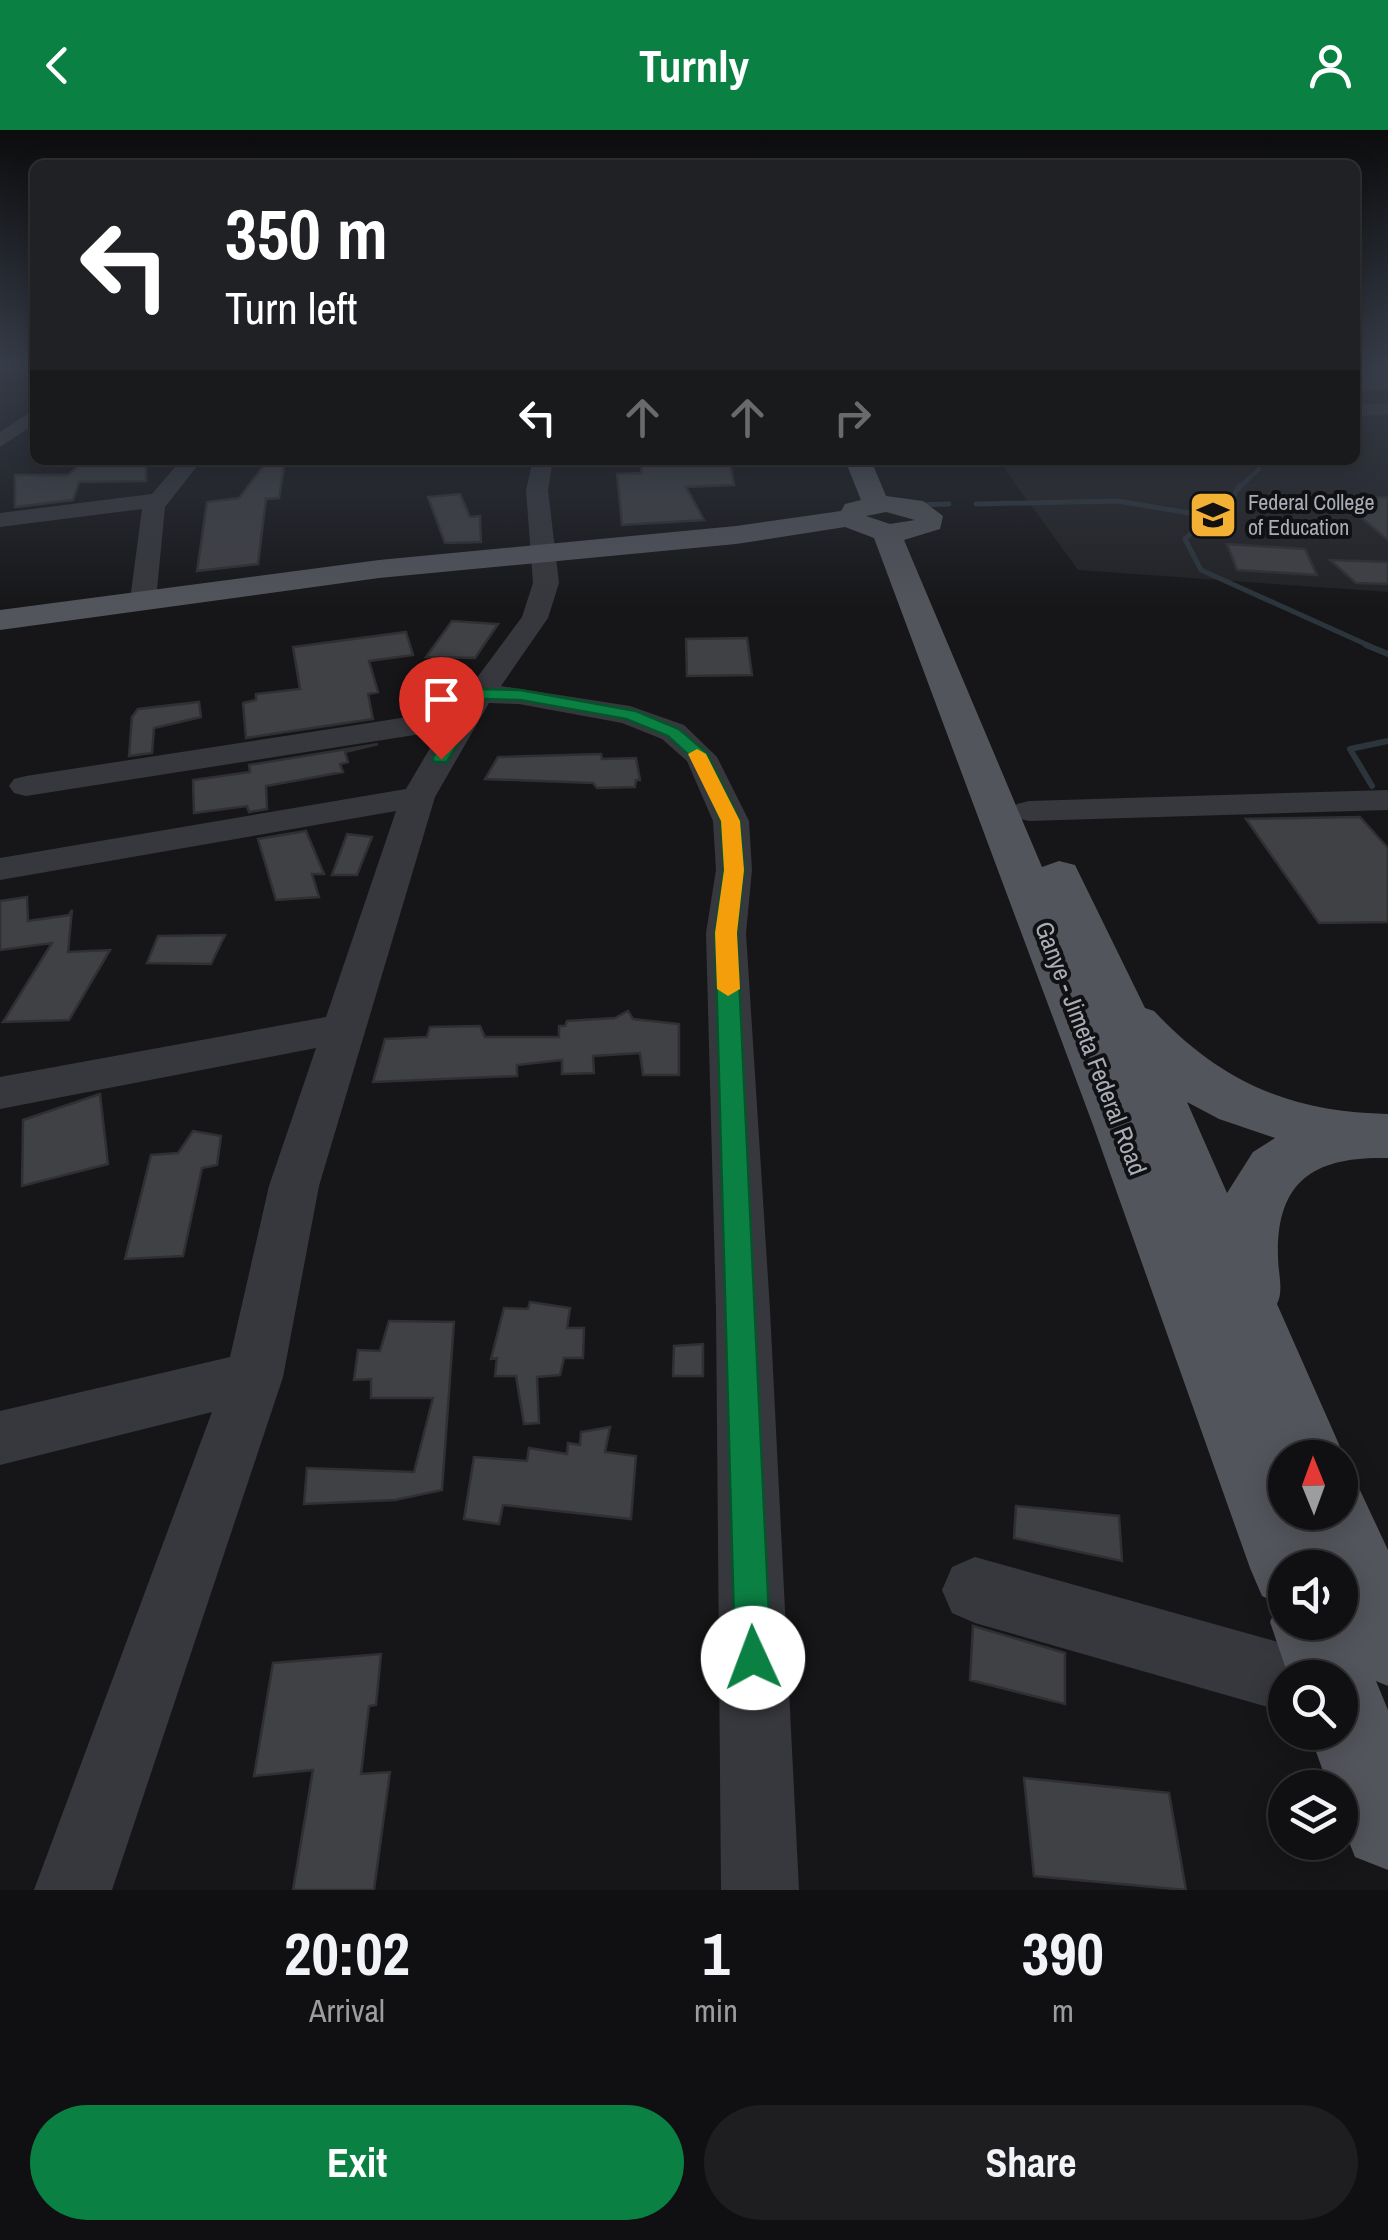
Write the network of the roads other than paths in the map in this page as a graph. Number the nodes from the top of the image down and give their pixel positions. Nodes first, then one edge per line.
1 (188, 465) edge
2 (543, 465) edge
3 (158, 500) junction
4 (878, 507) edge
5 (0, 520) edge
6 (787, 530) junction
7 (545, 551) junction
8 (142, 600) junction
9 (0, 620) edge
10 (471, 706) junction
11 (26, 786) dead end
12 (418, 797) junction
13 (1388, 800) edge
14 (1030, 811) junction
15 (0, 869) edge
16 (1109, 985) junction
17 (342, 1030) junction
18 (0, 1093) edge
19 (1380, 1136) edge
20 (1252, 1328) junction
21 (254, 1377) junction
22 (0, 1438) edge
23 (1300, 1440) edge
24 (1340, 1530) edge
25 (1283, 1550) edge
26 (975, 1590) dead end
27 (1388, 1644) edge
28 (1268, 1673) edge
29 (1358, 1745) edge
30 (1388, 1824) edge
31 (73, 1890) edge
32 (760, 1890) edge

1 - 3 street
2 - 7 street
3 - 5 street
3 - 8 street
4 - 6 main road
4 - 6 main road
4 - 6 main road
4 - 14 main road, Ganye - Jimeta Federal Road
4 - 25 main road, Ganye - Jimeta Federal Road
6 - 7 main road
7 - 8 main road
7 - 10 street
8 - 9 main road
10 - 11 street
10 - 12 street
10 - 32 street
12 - 15 street
12 - 17 street
13 - 14 street
14 - 16 main road, Ganye - Jimeta Federal Road
16 - 19 main road
16 - 20 main road, Ganye - Jimeta Federal Road
17 - 18 street
17 - 21 street
19 - 20 main road
20 - 23 main road, Ganye - Jimeta Federal Road
21 - 22 street
21 - 31 street
24 - 27 main road
26 - 28 street
29 - 30 main road

